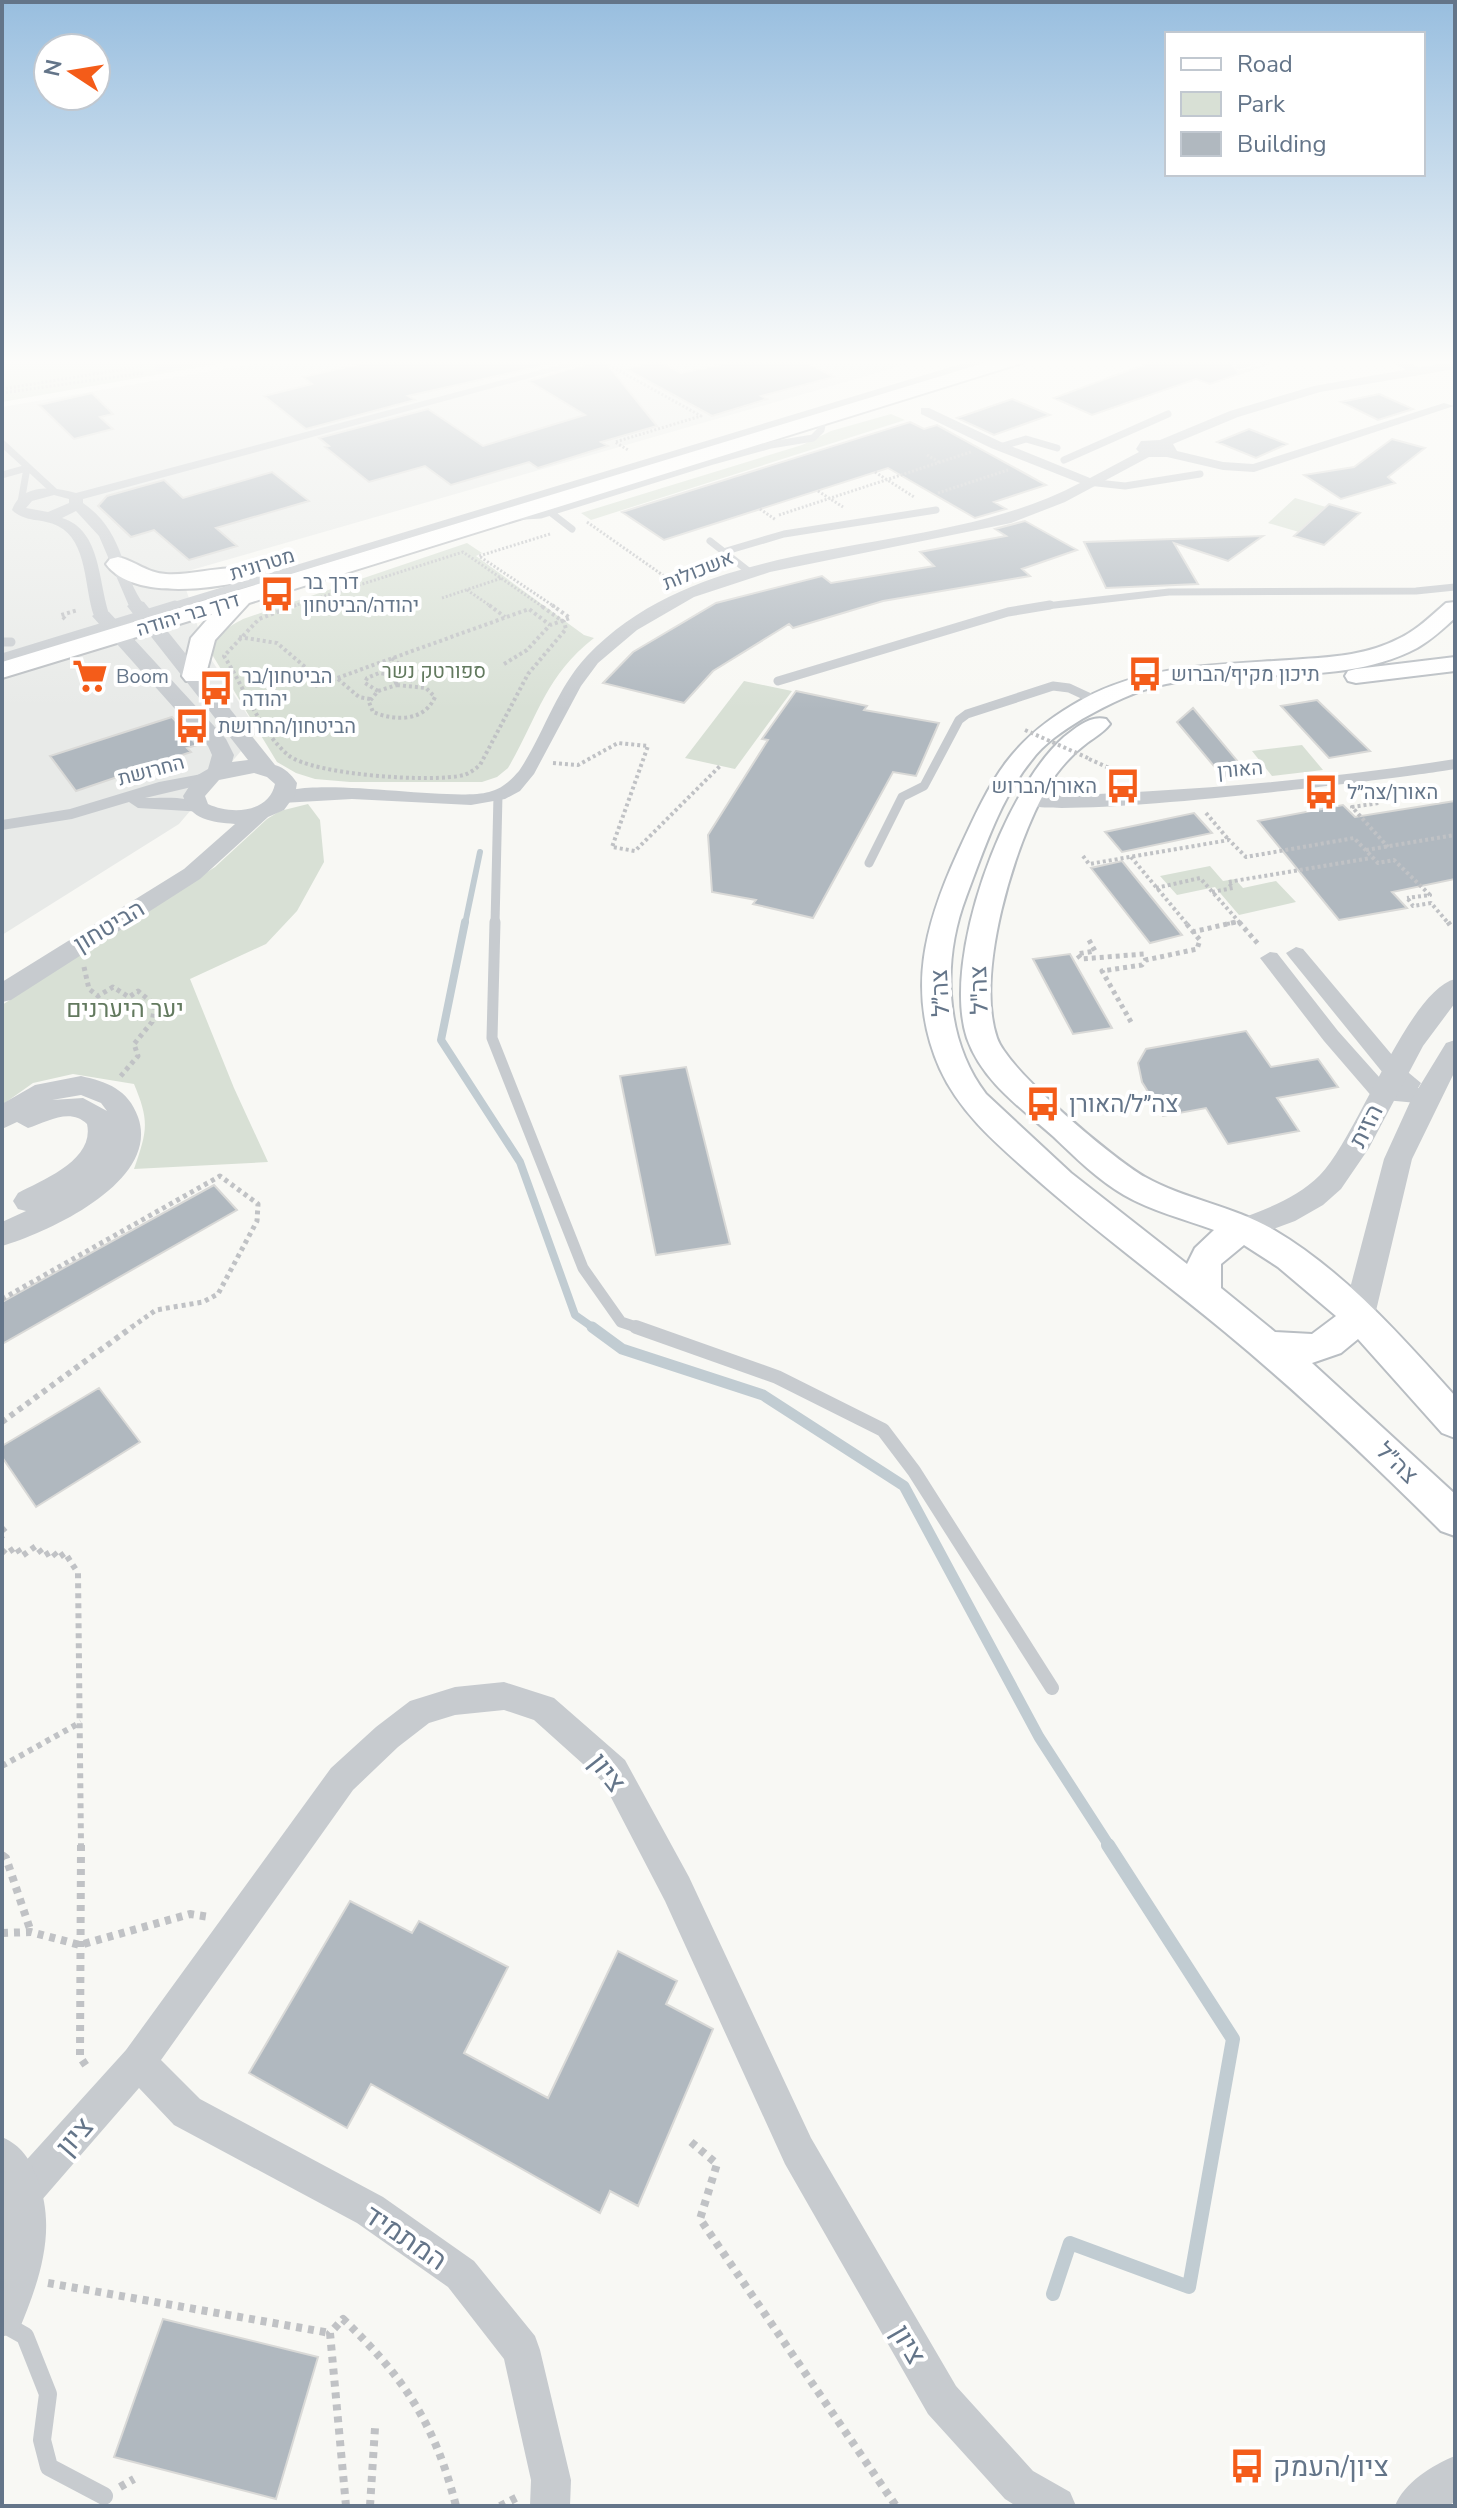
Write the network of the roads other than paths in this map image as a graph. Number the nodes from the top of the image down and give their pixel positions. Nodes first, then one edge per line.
1 (26, 476) edge
2 (36, 476) edge
3 (167, 476) edge
4 (560, 476) edge
5 (603, 476) edge
6 (640, 476) edge
7 (665, 476) edge
8 (1073, 476) edge
9 (1098, 476) edge
10 (1187, 476) edge
11 (1088, 482) junction
12 (54, 491) junction
13 (76, 501) junction
14 (21, 502) junction
15 (936, 510) road end
16 (550, 512) junction
17 (43, 517) junction
18 (507, 517) junction
19 (572, 529) dead end
20 (710, 541) dead end
21 (723, 552) junction
22 (118, 564) junction
23 (751, 573) junction
24 (241, 587) junction
25 (1450, 597) edge
26 (145, 615) junction
27 (103, 621) junction
28 (4, 647) edge
29 (1455, 664) edge
30 (2, 670) edge
31 (195, 676) junction
32 (778, 681) dead end
33 (1097, 701) junction
34 (1455, 764) edge
35 (266, 768) junction
36 (212, 775) junction
37 (284, 790) junction
38 (498, 795) junction
39 (1026, 802) junction
40 (108, 806) junction
41 (206, 812) junction
42 (260, 813) junction
43 (2, 825) edge
44 (214, 854) junction
45 (869, 863) dead end
46 (1296, 953) dead end
47 (1270, 958) road end
48 (1455, 987) edge
49 (2, 994) edge
50 (1455, 1049) edge
51 (1389, 1083) junction
52 (1428, 1096) junction
53 (98, 1102) junction
54 (2, 1119) edge
55 (2, 1135) edge
56 (2, 1215) edge
57 (1244, 1229) junction
58 (2, 1235) edge
59 (1210, 1301) junction
60 (1359, 1315) junction
61 (1265, 1344) junction
62 (1455, 1422) edge
63 (1455, 1519) edge
64 (1052, 1688) dead end
65 (138, 2062) junction
66 (8, 2188) edge
67 (8, 2295) edge
68 (2, 2323) edge
69 (1455, 2476) edge
70 (104, 2496) dead end
71 (550, 2506) edge
72 (1056, 2506) edge
73 (1415, 2506) edge

1 - 14 lane
2 - 12 lane
3 - 13 street
4 - 24 main road, דרך בר יהודה
5 - 26 lane, מטרונית
6 - 18 main road, דרך בר יהודה
7 - 16 lane
8 - 11 street
9 - 11 street, אשכולות
10 - 11 lane
11 - 23 street, אשכולות
12 - 13 street
12 - 14 street
13 - 17 street
13 - 22 street
14 - 17 street
15 - 21 lane
16 - 18 lane
16 - 19 lane
17 - 27 street
18 - 24 main road, דרך בר יהודה
20 - 21 lane
21 - 23 lane
22 - 24 main road
22 - 26 street
23 - 38 street, אשכולות
24 - 26 main road, דרך בר יהודה
24 - 31 main road
25 - 32 lane
25 - 33 main road, צה״ל
26 - 27 main road, דרך בר יהודה
26 - 31 street
27 - 28 main road, דרך בר יהודה
27 - 30 main road, דרך בר יהודה
27 - 36 street
29 - 39 main road, צה"ל
31 - 35 street
33 - 45 lane
33 - 59 main road, צה״ל
34 - 39 street, האורן
35 - 36 street
35 - 37 street
36 - 40 street, החרושת
36 - 41 street
37 - 38 street
37 - 42 street, הביטחון
38 - 64 lane
39 - 57 main road, צה"ל
40 - 41 street, החרושת
40 - 43 street, החרושת
41 - 42 street
41 - 44 street
42 - 44 street, הביטחון
44 - 49 street, הביטחון
46 - 51 street
47 - 51 street
48 - 51 street, הזית
50 - 52 street, הזית
51 - 52 street
51 - 57 street, הזית
52 - 60 street, הזית
53 - 54 street
53 - 55 street
53 - 56 street
53 - 58 street
57 - 59 main road
57 - 60 main road, צה"ל
59 - 61 main road, צה״ל
60 - 61 main road
60 - 62 main road, צה"ל
61 - 63 main road, צה״ל
65 - 66 street, ציון
65 - 71 street, המתמיד
65 - 72 street, ציון
66 - 67 street
68 - 70 lane
69 - 73 street

